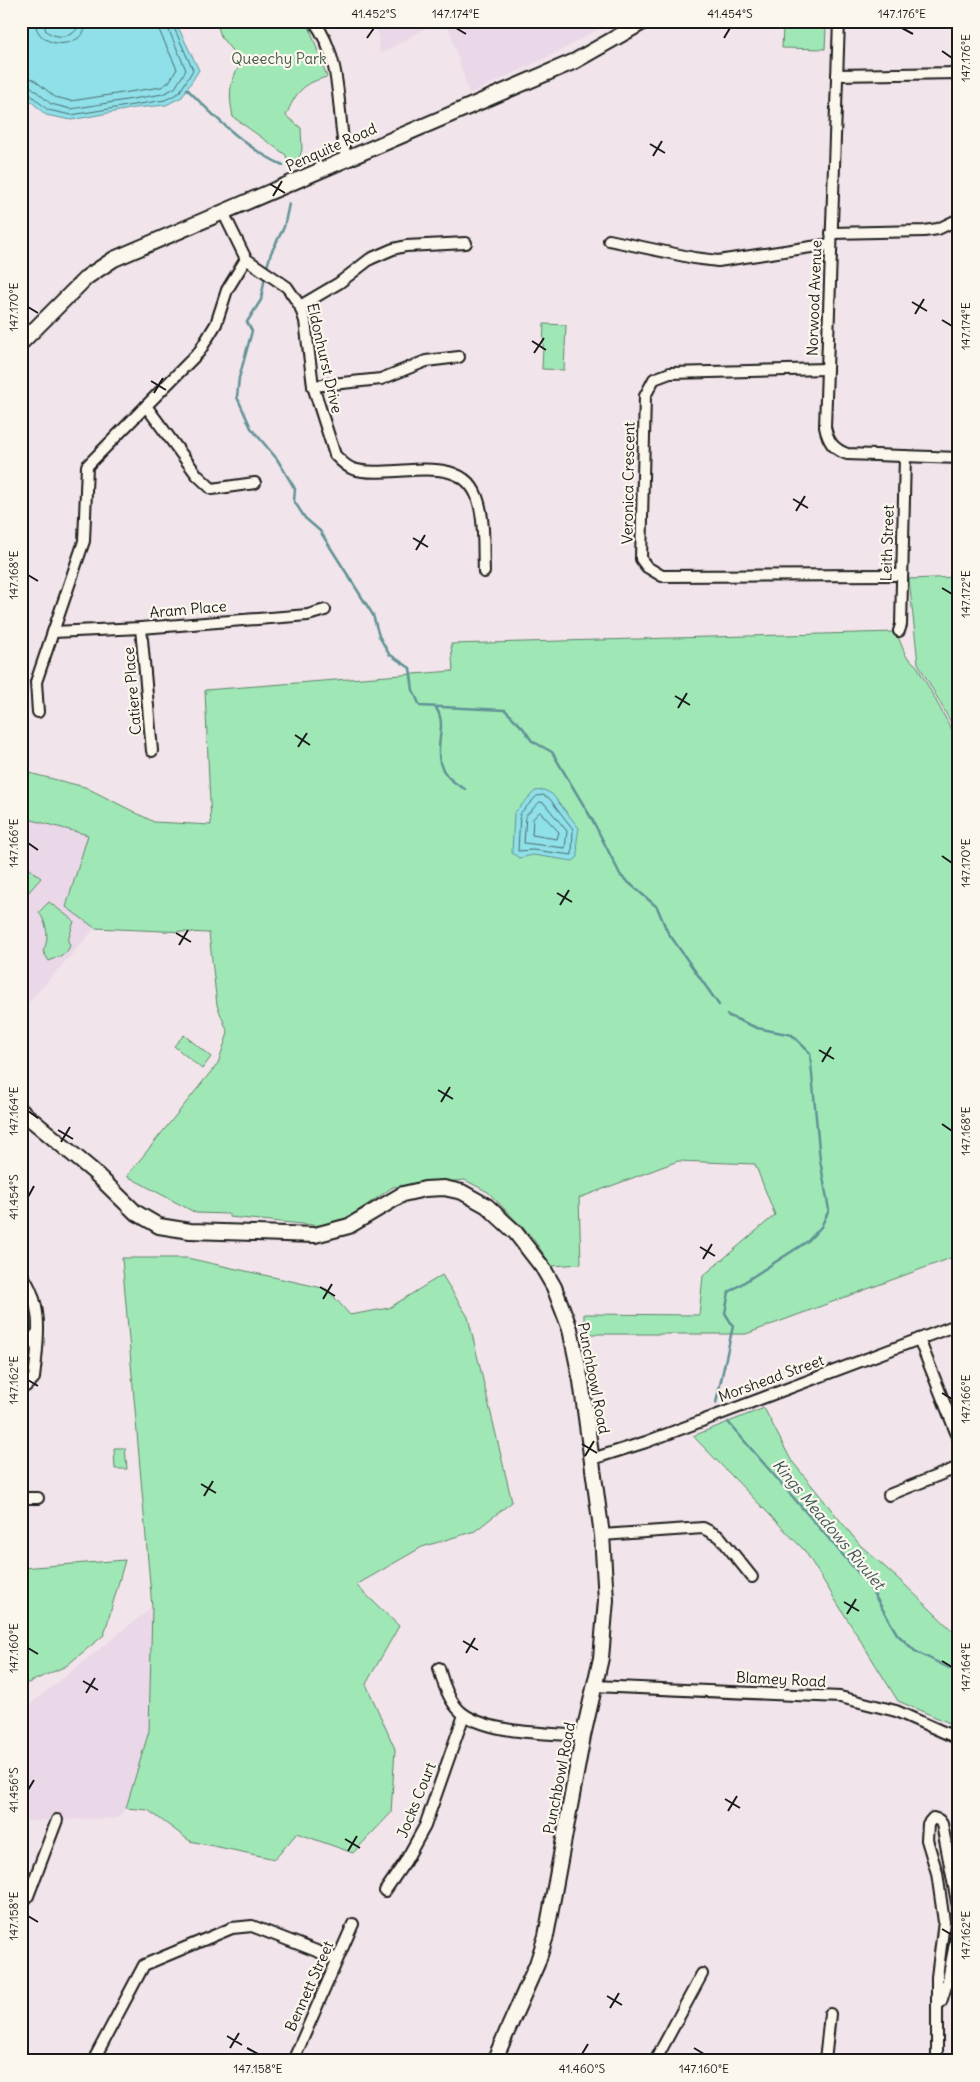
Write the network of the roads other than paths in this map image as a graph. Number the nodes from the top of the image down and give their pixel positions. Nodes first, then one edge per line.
1 (314, 21) edge
2 (645, 21) edge
3 (839, 21) edge
4 (959, 73) edge
5 (837, 75) junction
6 (346, 158) junction
7 (223, 212) junction
8 (959, 219) edge
9 (831, 233) junction
10 (610, 240) dead end
11 (466, 244) dead end
12 (831, 244) junction
13 (246, 259) junction
14 (300, 306) junction
15 (21, 343) edge
16 (460, 357) dead end
17 (827, 369) junction
18 (313, 386) junction
19 (146, 406) junction
20 (905, 456) junction
21 (959, 458) edge
22 (254, 483) dead end
23 (484, 572) dead end
24 (900, 575) junction
25 (326, 610) dead end
26 (141, 628) junction
27 (899, 631) dead end
28 (52, 632) junction
29 (38, 712) dead end
30 (152, 751) dead end
31 (21, 1111) edge
32 (21, 1273) edge
33 (959, 1324) edge
34 (36, 1334) junction
35 (919, 1339) junction
36 (21, 1354) edge
37 (21, 1385) edge
38 (959, 1440) edge
39 (592, 1459) junction
40 (959, 1467) edge
41 (890, 1496) dead end
42 (21, 1498) edge
43 (38, 1498) dead end
44 (602, 1535) junction
45 (752, 1577) dead end
46 (439, 1668) dead end
47 (594, 1686) junction
48 (464, 1715) junction
49 (583, 1736) junction
50 (959, 1739) edge
51 (57, 1820) dead end
52 (385, 1891) dead end
53 (21, 1905) edge
54 (959, 1912) edge
55 (959, 1922) edge
56 (353, 1924) dead end
57 (337, 1959) junction
58 (702, 1974) dead end
59 (939, 2010) junction
60 (830, 2014) dead end
61 (93, 2061) edge
62 (293, 2061) edge
63 (494, 2061) edge
64 (655, 2061) edge
65 (825, 2061) edge
66 (937, 2061) edge

1 - 6 street
2 - 6 street, Penquite Road
3 - 5 street, Norwood Avenue
4 - 5 street
5 - 9 street, Norwood Avenue
6 - 7 street, Penquite Road
7 - 13 street, Eldonhurst Drive
7 - 15 street, Penquite Road
8 - 9 street
9 - 12 street, Norwood Avenue
10 - 12 street
11 - 14 street
12 - 17 street, Norwood Avenue
13 - 14 street, Eldonhurst Drive
13 - 19 street
14 - 18 street, Eldonhurst Drive
16 - 18 street
17 - 20 street, Norwood Avenue
17 - 24 street, Veronica Crescent
18 - 23 street, Eldonhurst Drive
19 - 22 street
19 - 28 street
20 - 21 street, Norwood Avenue
20 - 24 street, Leith Street
24 - 27 street, Leith Street
25 - 26 street, Aram Place
26 - 28 street, Aram Place
26 - 30 street, Catiere Place
28 - 29 street
31 - 39 street, Punchbowl Road
32 - 34 street
33 - 35 street, Morshead Street
34 - 36 street
34 - 37 street
35 - 38 street
35 - 39 street, Morshead Street
39 - 44 street, Punchbowl Road
40 - 41 street
42 - 43 street
44 - 45 street
44 - 47 street, Punchbowl Road
46 - 48 street
47 - 49 street, Punchbowl Road
47 - 50 street, Blamey Road
48 - 49 street
48 - 52 street, Jocks Court
49 - 63 street, Punchbowl Road
51 - 53 street
54 - 59 street
55 - 59 street
56 - 57 street, Bennett Street
57 - 61 street
57 - 62 street, Bennett Street
58 - 64 street
59 - 66 street
60 - 65 street

